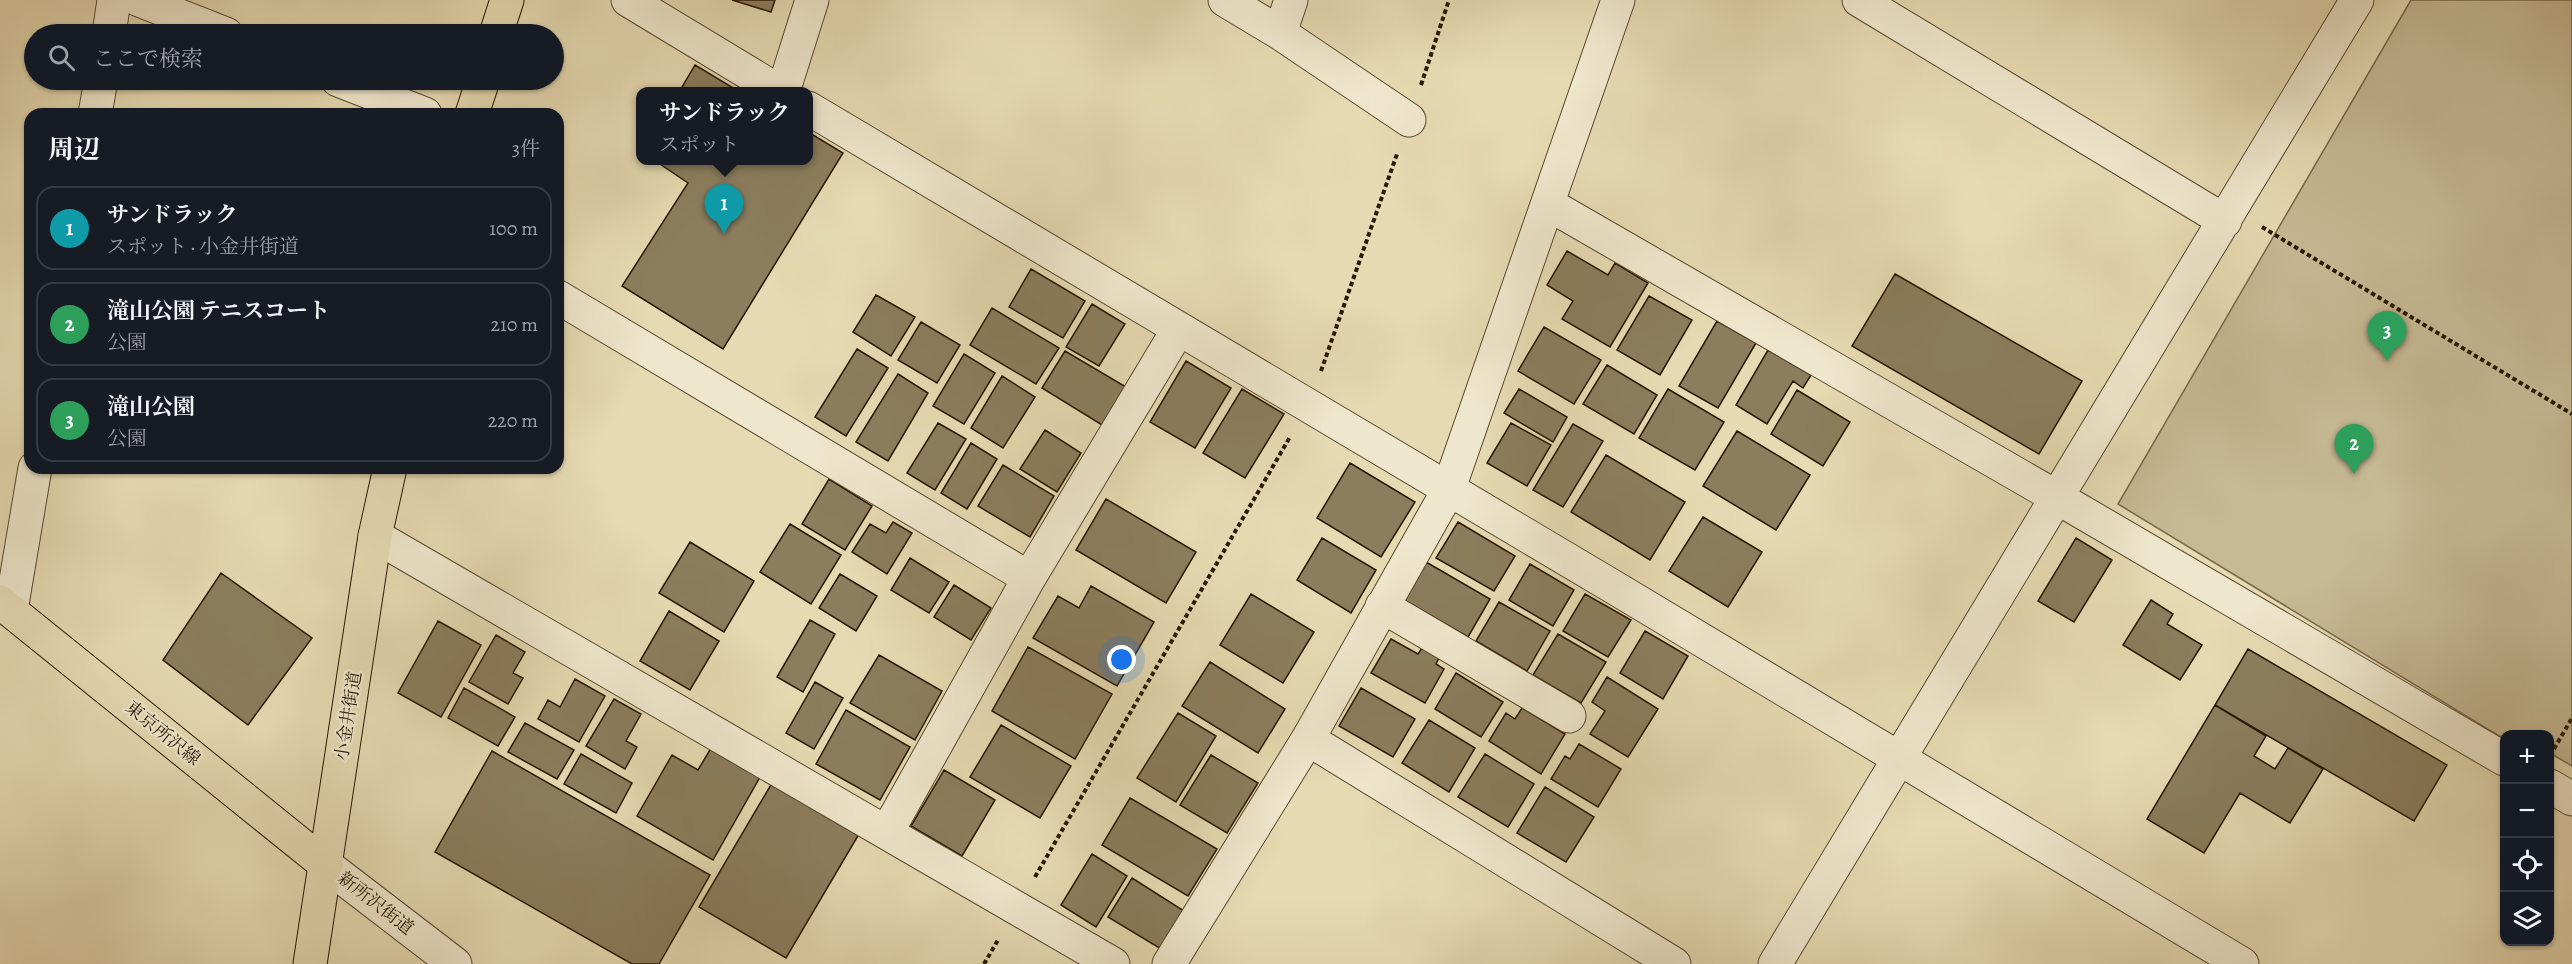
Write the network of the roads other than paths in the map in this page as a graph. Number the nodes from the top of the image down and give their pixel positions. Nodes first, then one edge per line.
1 (114, 0) edge
2 (139, 0) edge
3 (507, 0) edge
4 (628, 0) edge
5 (812, 0) edge
6 (1225, 0) edge
7 (1291, 0) edge
8 (1618, 0) edge
9 (1859, 0) edge
10 (2357, 0) edge
11 (110, 24) edge
12 (200, 24) edge
13 (499, 24) edge
14 (1280, 33) junction
15 (774, 87) edge
16 (784, 87) edge
17 (99, 90) edge
18 (364, 90) edge
19 (480, 90) edge
20 (96, 108) edge
21 (410, 108) edge
22 (474, 108) edge
23 (813, 111) edge
24 (1409, 120) road end
25 (1548, 204) junction
26 (2229, 215) junction
27 (564, 301) edge
28 (1178, 330) junction
29 (34, 474) edge
30 (389, 474) edge
31 (1448, 491) junction
32 (2058, 498) junction
33 (375, 536) junction
34 (1029, 578) junction
35 (6, 606) edge
36 (1382, 606) junction
37 (1569, 716) dead end
38 (1308, 739) junction
39 (2500, 756) edge
40 (1901, 757) junction
41 (2554, 788) edge
42 (2572, 799) edge
43 (887, 832) junction
44 (326, 865) junction
45 (310, 964) edge
46 (455, 964) edge
47 (1113, 964) edge
48 (1168, 964) edge
49 (1674, 964) edge
50 (1775, 964) edge
51 (2242, 964) edge

1 - 11 street
2 - 12 street
3 - 13 main road
4 - 15 street
5 - 16 street
6 - 14 street
7 - 14 street
8 - 25 street
9 - 26 street
10 - 26 street
14 - 24 street
17 - 20 street
18 - 21 street
19 - 22 main road
23 - 28 street
25 - 31 street
25 - 32 street
26 - 32 street
27 - 34 street
28 - 31 street
28 - 34 street
29 - 35 street
30 - 33 main road, 小金井街道
31 - 36 street
31 - 40 street
32 - 39 street
32 - 40 street
33 - 43 street
33 - 44 main road, 小金井街道
34 - 43 street
35 - 44 main road, 東京所沢線
36 - 37 street
36 - 38 street
38 - 48 street
38 - 49 street
40 - 50 street
40 - 51 street
41 - 42 street
43 - 47 street
44 - 45 main road, 小金井街道
44 - 46 street, 新所沢街道

